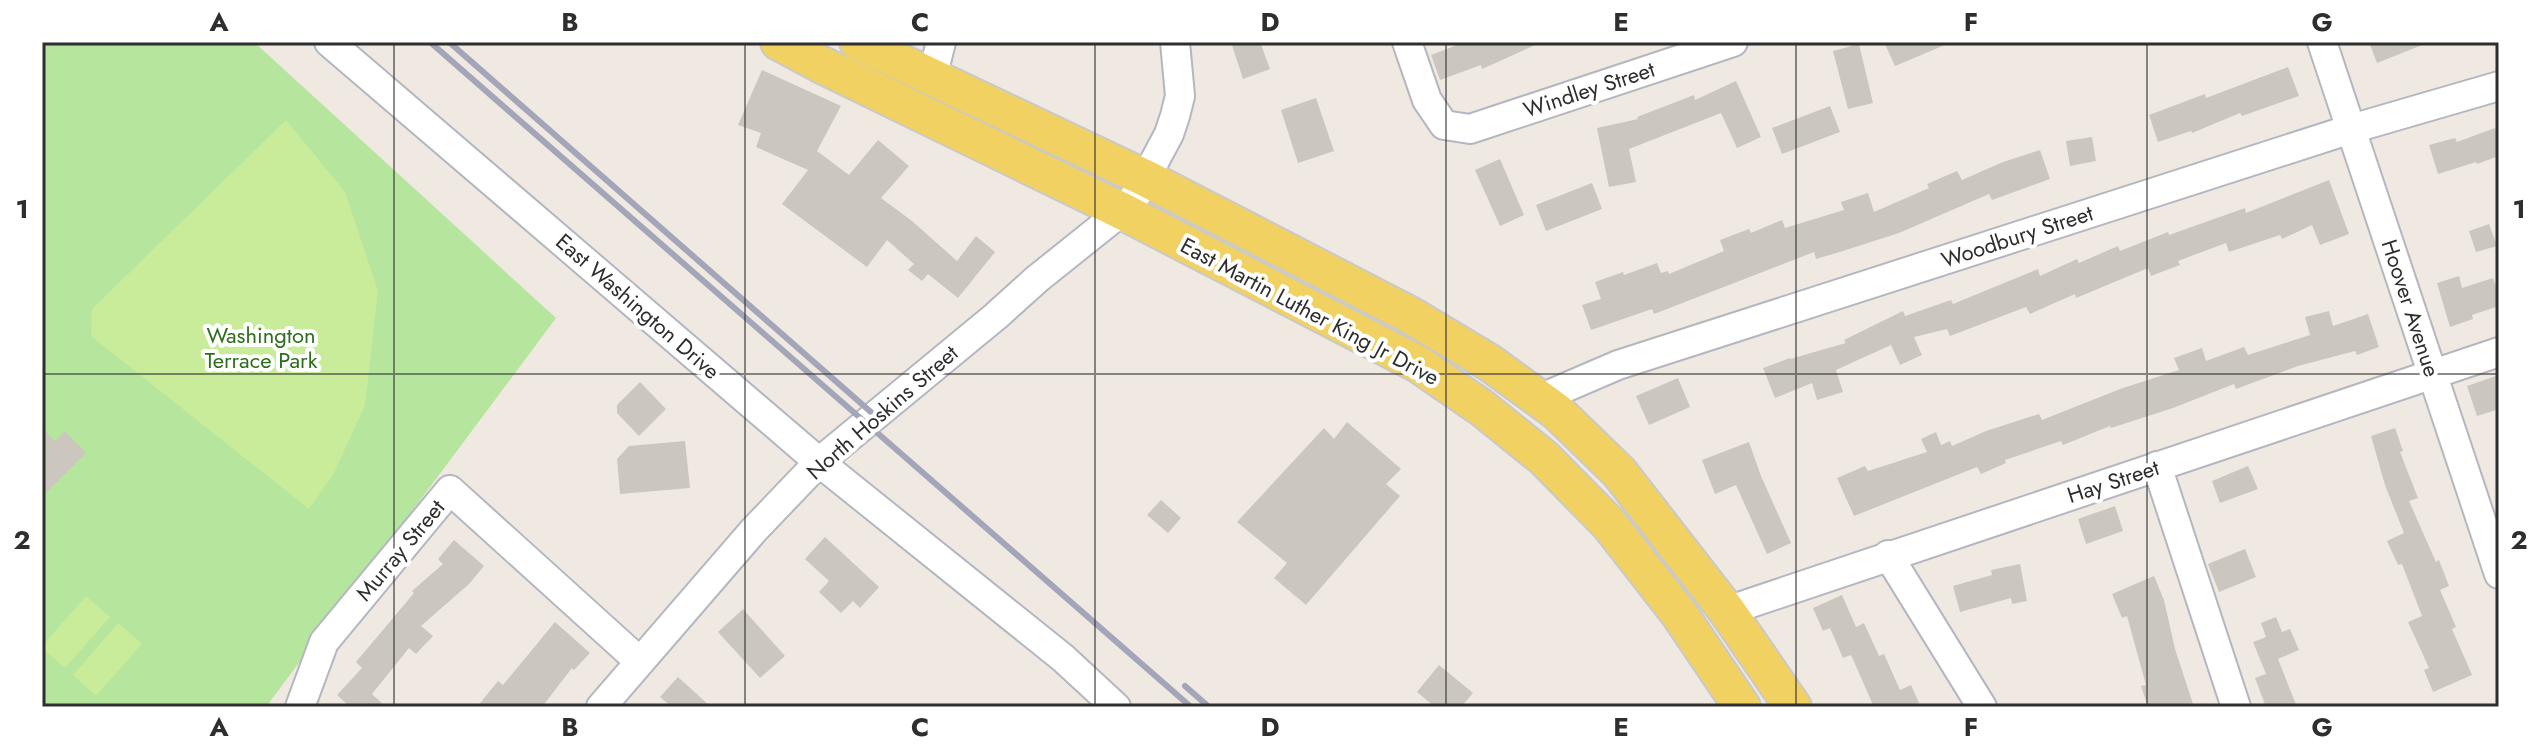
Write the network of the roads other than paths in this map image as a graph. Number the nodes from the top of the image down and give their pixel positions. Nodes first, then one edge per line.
1 (329, 42) edge
2 (779, 42) edge
3 (941, 42) edge
4 (1175, 42) edge
5 (1407, 42) edge
6 (1733, 42) edge
7 (2322, 42) edge
8 (882, 46) edge
9 (932, 78) junction
10 (2499, 86) edge
11 (2351, 129) junction
12 (1147, 179) junction
13 (1122, 211) junction
14 (2499, 352) edge
15 (2433, 374) junction
16 (1539, 399) junction
17 (819, 462) junction
18 (2157, 466) junction
19 (1888, 555) junction
20 (2499, 574) edge
21 (1727, 611) junction
22 (639, 661) junction
23 (300, 707) edge
24 (601, 707) edge
25 (1116, 707) edge
26 (1742, 707) edge
27 (1793, 707) edge
28 (1982, 707) edge
29 (2236, 707) edge

1 - 17 street, East Washington Drive
2 - 13 main road, East Martin Luther King Jr Drive
3 - 9 street
4 - 12 street, North Hoskins Street
5 - 6 street, Windley Street
7 - 11 street, Hoover Avenue
8 - 9 main road, East Martin Luther King Jr Drive
9 - 12 main road, East Martin Luther King Jr Drive
10 - 11 street, Woodbury Street
11 - 15 street, Hoover Avenue
11 - 16 street, Woodbury Street
12 - 13 street, North Hoskins Street
12 - 16 main road, East Martin Luther King Jr Drive
13 - 17 street, North Hoskins Street
13 - 26 main road, East Martin Luther King Jr Drive
14 - 15 street, Hay Street
15 - 18 street, Hay Street
15 - 20 street, Hoover Avenue
16 - 21 main road, East Martin Luther King Jr Drive
17 - 22 street, North Hoskins Street
17 - 25 street, East Washington Drive
18 - 19 street, Hay Street
18 - 29 street
19 - 21 street, Hay Street
19 - 28 street
21 - 27 main road, East Martin Luther King Jr Drive
22 - 23 street, Murray Street
22 - 24 street, North Hoskins Street

